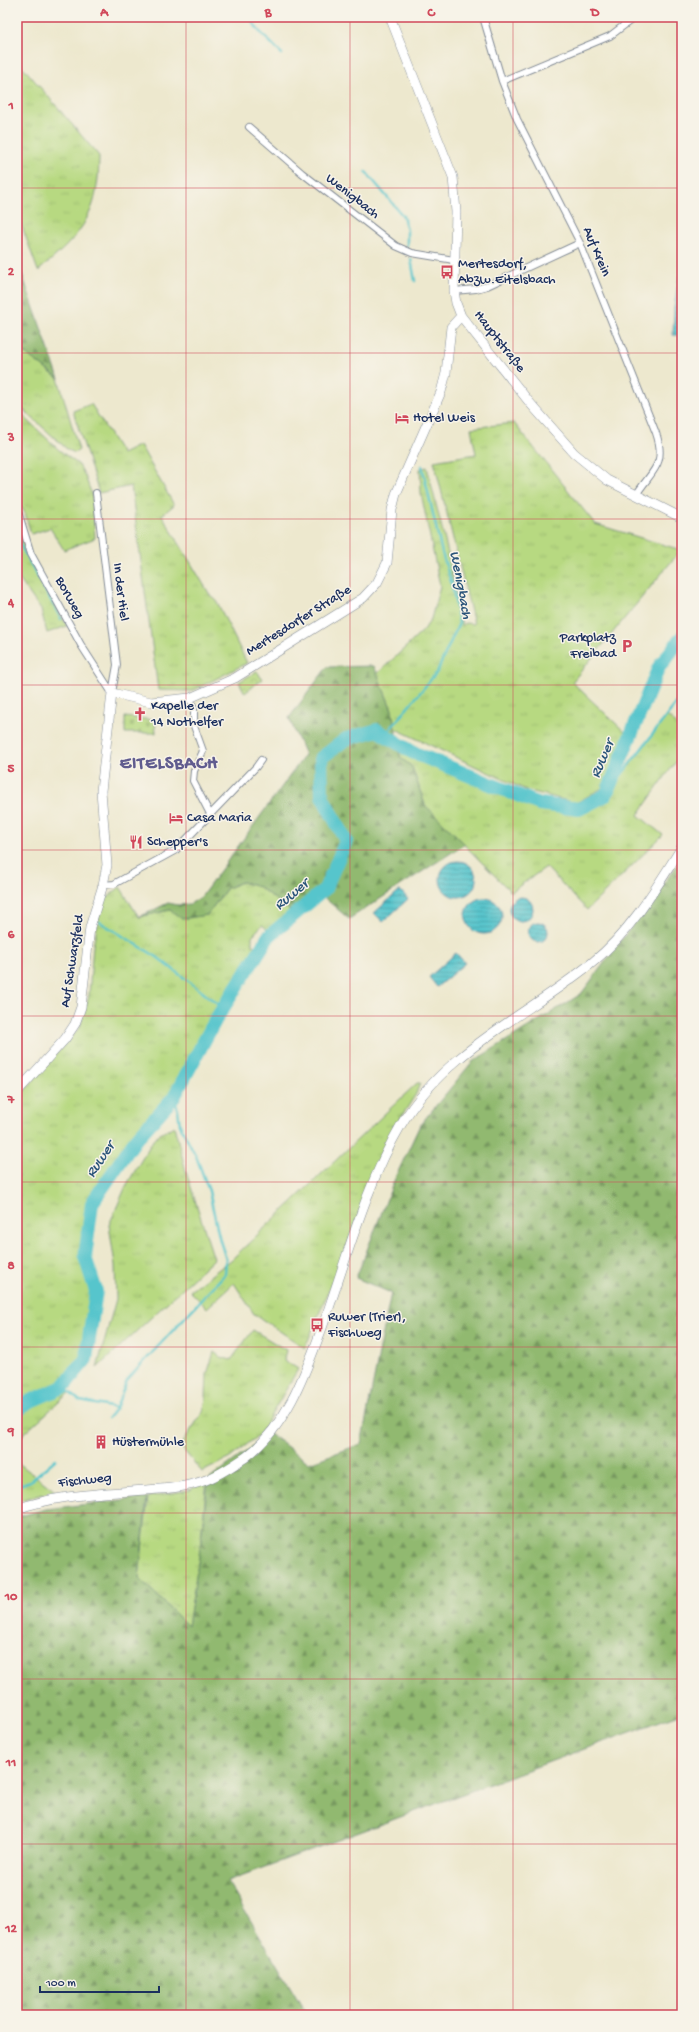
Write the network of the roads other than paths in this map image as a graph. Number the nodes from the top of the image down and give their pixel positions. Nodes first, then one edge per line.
1 (390, 17) edge
2 (482, 17) edge
3 (635, 17) edge
4 (502, 81) junction
5 (249, 127) dead end
6 (580, 243) junction
7 (454, 260) junction
8 (454, 291) junction
9 (461, 316) junction
10 (96, 493) dead end
11 (636, 495) junction
12 (17, 508) edge
13 (682, 518) edge
14 (112, 693) junction
15 (190, 698) junction
16 (261, 760) dead end
17 (210, 814) junction
18 (682, 847) edge
19 (103, 885) junction
20 (17, 1092) edge
21 (17, 1509) edge

1 - 7 street, Hauptstraße
2 - 4 street, Auf Krein
3 - 4 street
4 - 6 street, Auf Krein
5 - 7 street, Wenigbach
6 - 8 street
6 - 11 street, Auf Krein
7 - 8 street, Hauptstraße
8 - 9 street, Hauptstraße
9 - 11 street, Hauptstraße
9 - 15 street, Mertesdorfer Straße
10 - 14 street, In der Hiel
11 - 13 street, Hauptstraße
12 - 14 street, Borweg
14 - 15 street, Mertesdorfer Straße
14 - 19 street, Auf Schwarzfeld
15 - 17 street
16 - 17 street
17 - 19 street
18 - 21 street, Fischweg
19 - 20 street, Auf Schwarzfeld

